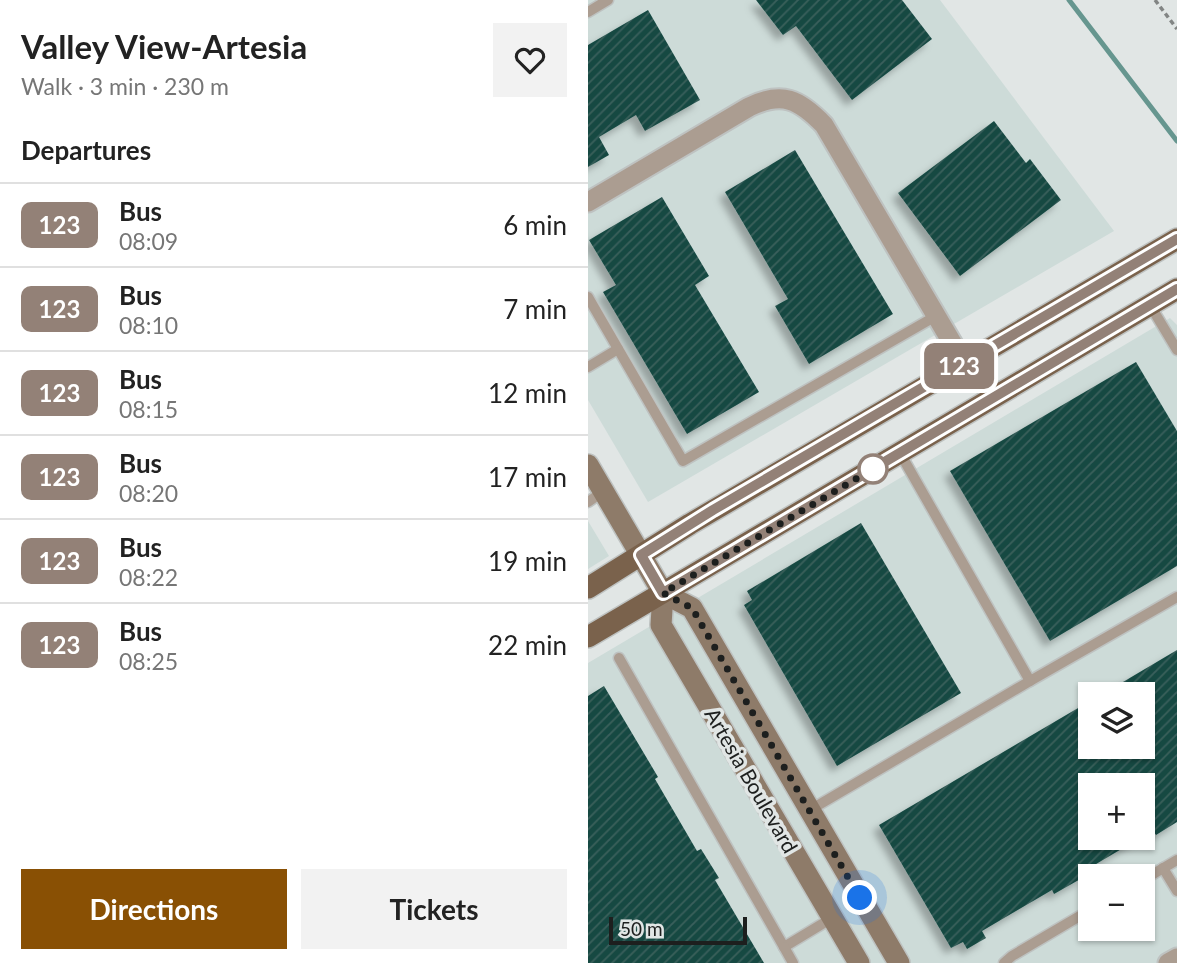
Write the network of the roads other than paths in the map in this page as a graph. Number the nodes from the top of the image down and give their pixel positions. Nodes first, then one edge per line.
1 (608, 0) edge
2 (588, 12) edge
3 (588, 202) edge
4 (1172, 242) edge
5 (1177, 289) edge
6 (588, 297) edge
7 (1150, 304) junction
8 (936, 316) junction
9 (618, 349) junction
10 (1177, 350) edge
11 (964, 363) junction
12 (588, 367) edge
13 (900, 453) junction
14 (588, 465) edge
15 (596, 497) edge
16 (641, 555) junction
17 (588, 588) edge
18 (663, 593) junction
19 (1177, 597) edge
20 (588, 637) edge
21 (619, 658) dead end
22 (1030, 681) junction
23 (810, 811) junction
24 (1177, 860) edge
25 (1163, 868) junction
26 (1155, 873) edge
27 (1177, 891) edge
28 (1078, 917) edge
29 (833, 918) junction
30 (784, 947) junction
31 (1177, 958) edge
32 (793, 963) edge
33 (859, 963) edge
34 (898, 963) edge
35 (1004, 963) edge
36 (1168, 963) edge

1 - 2 lane
3 - 8 street
4 - 11 main road
5 - 7 main road
6 - 9 lane
7 - 10 lane
7 - 13 main road
8 - 9 lane
8 - 11 street
9 - 12 lane
11 - 16 main road
13 - 18 main road
13 - 22 lane
14 - 15 main road
15 - 16 main road
16 - 17 main road
16 - 18 main road
18 - 20 main road
18 - 23 main road, Artesia Boulevard
18 - 29 main road, Artesia Boulevard
19 - 22 lane
21 - 30 lane
22 - 23 lane
23 - 34 main road, Artesia Boulevard
24 - 25 lane
25 - 26 lane
25 - 27 lane
28 - 35 lane
29 - 30 lane
29 - 33 main road, Artesia Boulevard
30 - 32 lane
31 - 36 street

